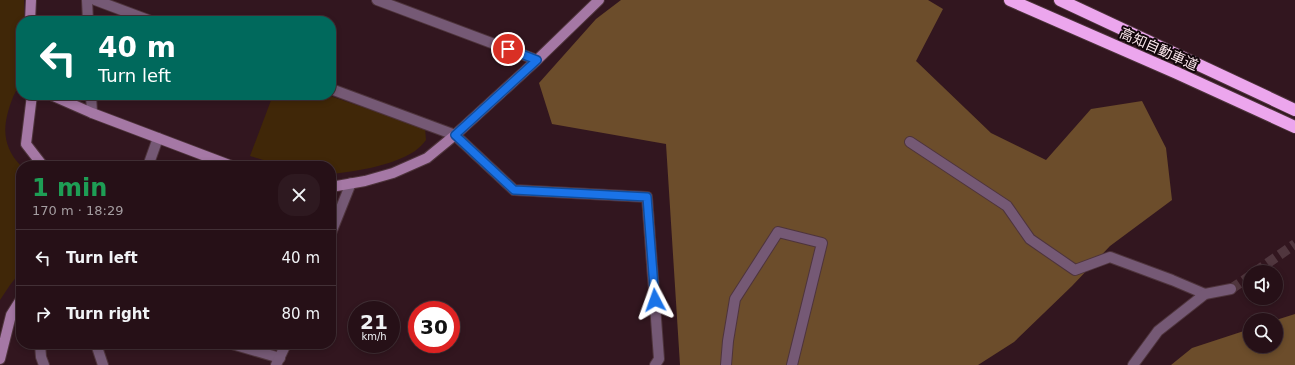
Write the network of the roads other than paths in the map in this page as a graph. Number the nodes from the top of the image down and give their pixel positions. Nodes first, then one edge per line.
1 (31, 0) edge
2 (87, 0) edge
3 (95, 0) edge
4 (377, 0) edge
5 (599, 0) edge
6 (1010, 0) edge
7 (1060, 0) edge
8 (30, 16) edge
9 (88, 16) edge
10 (138, 16) edge
11 (537, 60) junction
12 (336, 91) edge
13 (31, 100) edge
14 (62, 100) edge
15 (91, 100) edge
16 (1295, 110) edge
17 (92, 113) junction
18 (1295, 127) edge
19 (455, 135) junction
20 (158, 138) junction
21 (910, 142) dead end
22 (39, 161) edge
23 (150, 161) edge
24 (219, 161) edge
25 (351, 183) junction
26 (336, 186) edge
27 (336, 220) edge
28 (1231, 289) tunnel mouth
29 (1205, 294) junction
30 (16, 307) edge
31 (40, 349) edge
32 (98, 349) edge
33 (246, 349) edge
34 (284, 349) edge
35 (0, 359) edge
36 (278, 361) edge
37 (44, 365) edge
38 (103, 365) edge
39 (655, 365) edge
40 (726, 365) edge
41 (792, 365) edge
42 (1133, 365) edge

1 - 8 street
2 - 9 street
3 - 10 street
4 - 11 street
5 - 11 street
6 - 18 highway, 高知自動車道
7 - 16 highway
11 - 19 street
12 - 19 street
13 - 22 street
14 - 17 street
15 - 17 street
17 - 20 street
19 - 25 street
19 - 39 street
20 - 23 street
20 - 24 street
21 - 29 street
25 - 26 street
25 - 27 street
28 - 29 street
29 - 42 street
30 - 35 street
31 - 37 street
32 - 38 street
33 - 36 street
34 - 36 street
40 - 41 street

